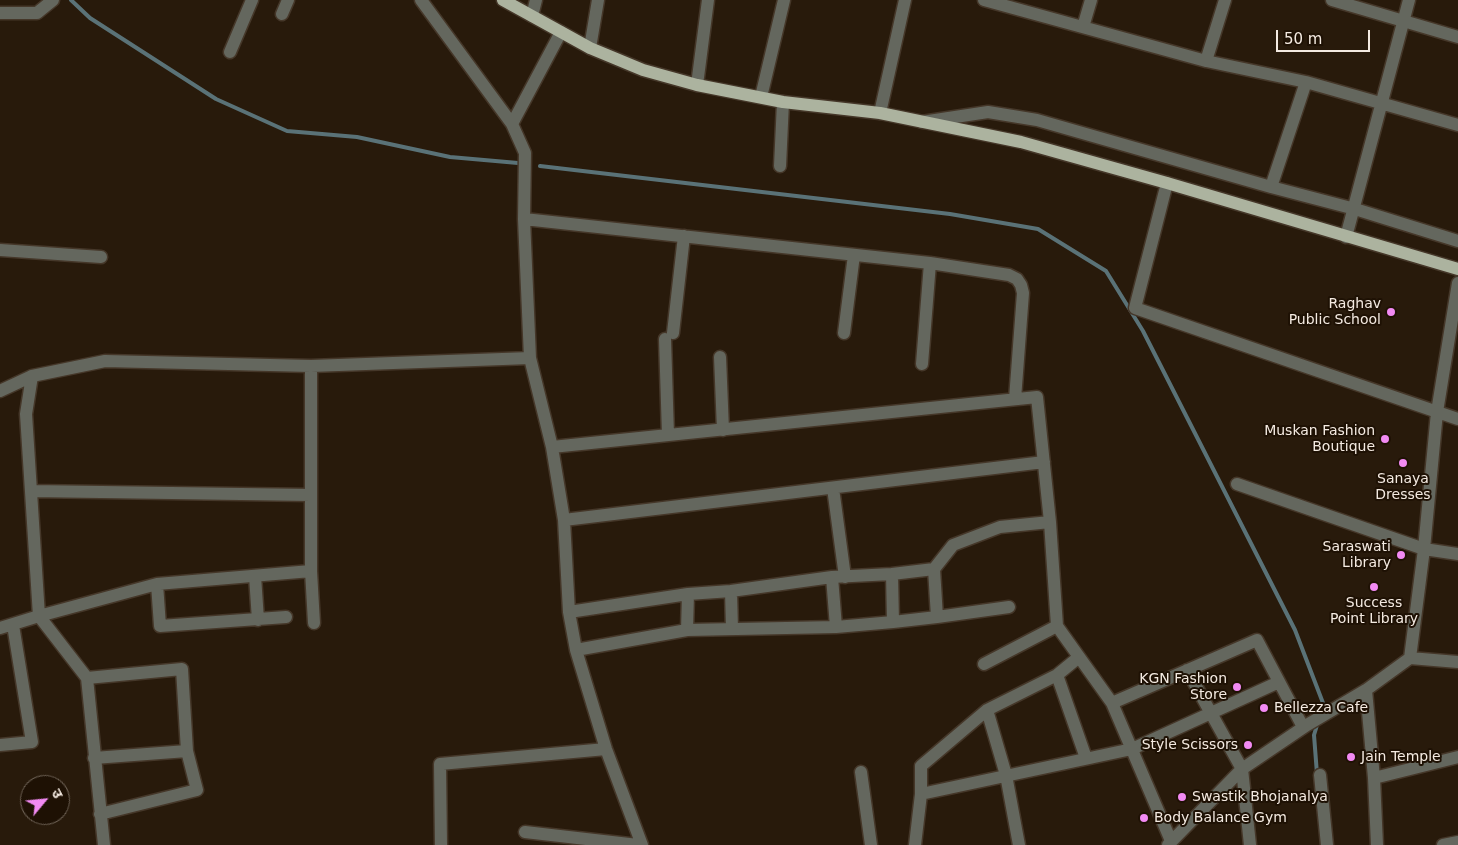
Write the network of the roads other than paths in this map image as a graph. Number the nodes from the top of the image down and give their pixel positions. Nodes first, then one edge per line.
1 (53, 0) edge
2 (252, 0) edge
3 (288, 0) edge
4 (421, 0) edge
5 (503, 0) edge
6 (536, 0) edge
7 (598, 0) edge
8 (708, 0) edge
9 (784, 0) edge
10 (905, 0) edge
11 (984, 0) edge
12 (1091, 0) edge
13 (1225, 0) edge
14 (1332, 0) edge
15 (1409, 0) edge
16 (0, 13) edge
17 (282, 14) dead end
18 (532, 16) junction
19 (1403, 22) junction
20 (1084, 27) junction
21 (561, 32) junction
22 (1458, 37) edge
23 (590, 48) junction
24 (230, 52) dead end
25 (1206, 60) junction
26 (1306, 82) junction
27 (697, 85) junction
28 (762, 98) junction
29 (784, 102) junction
30 (1380, 103) junction
31 (880, 113) junction
32 (922, 122) junction
33 (512, 124) junction
34 (1458, 125) edge
35 (780, 166) dead end
36 (1167, 182) junction
37 (1271, 187) junction
38 (1354, 209) junction
39 (524, 219) junction
40 (684, 236) junction
41 (1346, 237) junction
42 (1458, 241) edge
43 (0, 250) edge
44 (854, 255) junction
45 (101, 257) dead end
46 (930, 263) junction
47 (1458, 269) edge
48 (1458, 284) edge
49 (844, 333) dead end
50 (720, 357) dead end
51 (530, 358) junction
52 (922, 364) dead end
53 (311, 366) junction
54 (32, 376) junction
55 (0, 392) edge
56 (1015, 399) junction
57 (1438, 412) junction
58 (1458, 419) edge
59 (723, 430) junction
60 (668, 435) junction
61 (552, 447) junction
62 (1044, 462) junction
63 (1237, 484) dead end
64 (833, 488) junction
65 (32, 491) junction
66 (311, 495) junction
67 (564, 520) junction
68 (1050, 522) junction
69 (1424, 549) junction
70 (1458, 554) edge
71 (934, 569) junction
72 (311, 571) junction
73 (892, 574) junction
74 (255, 576) junction
75 (832, 577) junction
76 (845, 577) junction
77 (157, 584) junction
78 (731, 592) junction
79 (688, 594) junction
80 (1009, 607) dead end
81 (569, 612) junction
82 (39, 616) junction
83 (286, 617) dead end
84 (937, 617) junction
85 (258, 620) junction
86 (893, 622) junction
87 (314, 623) dead end
88 (13, 625) junction
89 (1056, 626) junction
90 (836, 627) junction
91 (0, 628) edge
92 (732, 629) junction
93 (687, 630) junction
94 (576, 650) junction
95 (1079, 657) junction
96 (1410, 658) junction
97 (1458, 662) edge
98 (984, 664) dead end
99 (1187, 670) junction
100 (1057, 675) junction
101 (87, 678) junction
102 (1279, 682) junction
103 (1366, 690) junction
104 (1112, 703) junction
105 (987, 710) junction
106 (1211, 713) junction
107 (1305, 726) junction
108 (0, 745) edge
109 (606, 749) junction
110 (1132, 749) junction
111 (187, 751) junction
112 (1458, 757) edge
113 (94, 758) junction
114 (1086, 758) junction
115 (1242, 769) junction
116 (861, 772) dead end
117 (1320, 775) dead end
118 (1006, 776) junction
119 (1374, 778) junction
120 (921, 794) junction
121 (100, 814) junction
122 (524, 832) dead end
123 (1458, 842) edge
124 (1169, 843) edge
125 (104, 845) edge
126 (441, 845) edge
127 (640, 845) edge
128 (872, 845) edge
129 (915, 845) edge
130 (1019, 845) edge
131 (1250, 845) edge
132 (1327, 845) edge
133 (1377, 845) edge
134 (1444, 845) edge

1 - 16 street
2 - 24 street
3 - 17 street
4 - 33 street
5 - 18 main road
6 - 18 street
7 - 23 street
8 - 27 street
9 - 28 street
10 - 31 street
11 - 20 street
12 - 20 street
13 - 25 street
14 - 19 street
15 - 19 street
18 - 21 main road
19 - 22 street
19 - 30 street
20 - 25 street
21 - 23 main road
21 - 33 street
23 - 27 main road
25 - 26 street
26 - 30 street
26 - 37 street
27 - 28 main road
28 - 29 main road
29 - 31 main road
29 - 35 street
30 - 34 street
30 - 38 street
31 - 32 main road
32 - 36 main road
32 - 37 street
33 - 39 street
36 - 41 main road
36 - 57 street
37 - 38 street
38 - 41 street
38 - 42 street
39 - 40 street
39 - 51 street
40 - 44 street
40 - 60 street
41 - 47 main road
43 - 45 street
44 - 46 street
44 - 49 street
46 - 52 street
46 - 56 street
48 - 57 street
50 - 59 street
51 - 53 street
51 - 61 street
53 - 54 street
53 - 66 street
54 - 55 street
54 - 65 street
56 - 59 street
56 - 62 street
57 - 58 street
57 - 69 street
59 - 60 street
60 - 61 street
61 - 67 street
62 - 64 street
62 - 68 street
63 - 69 street
64 - 67 street
64 - 76 street
65 - 66 street
65 - 82 street
66 - 72 street
67 - 81 street
68 - 71 street
68 - 89 street
69 - 70 street
69 - 96 street
71 - 73 street
71 - 84 street
72 - 74 street
72 - 87 street
73 - 76 street
73 - 86 street
74 - 77 street
74 - 85 street
75 - 76 street
75 - 78 street
75 - 90 street
77 - 82 street
77 - 85 street
78 - 79 street
78 - 92 street
79 - 81 street
79 - 93 street
80 - 84 street
81 - 94 street
82 - 88 street
82 - 101 street
83 - 85 street
84 - 86 street
86 - 90 street
88 - 91 street
88 - 108 street
89 - 95 street
89 - 98 street
90 - 92 street
92 - 93 street
93 - 94 street
94 - 109 street
95 - 100 street
95 - 104 street
96 - 97 street
96 - 103 street
99 - 102 street
99 - 104 street
99 - 106 street
100 - 105 street
100 - 114 street
101 - 111 street
101 - 113 street
102 - 106 street
102 - 107 street
103 - 107 street
103 - 119 street
104 - 110 street
105 - 118 street
105 - 120 street
106 - 110 street
106 - 115 street
107 - 115 street
109 - 126 street
109 - 127 street
110 - 114 street
110 - 124 street
111 - 113 street
111 - 121 street
112 - 119 street
113 - 121 street
114 - 118 street
115 - 124 street
115 - 131 street
116 - 128 street
117 - 132 street
118 - 120 street
118 - 130 street
119 - 133 street
120 - 129 street
121 - 125 street
122 - 127 street
123 - 134 street

